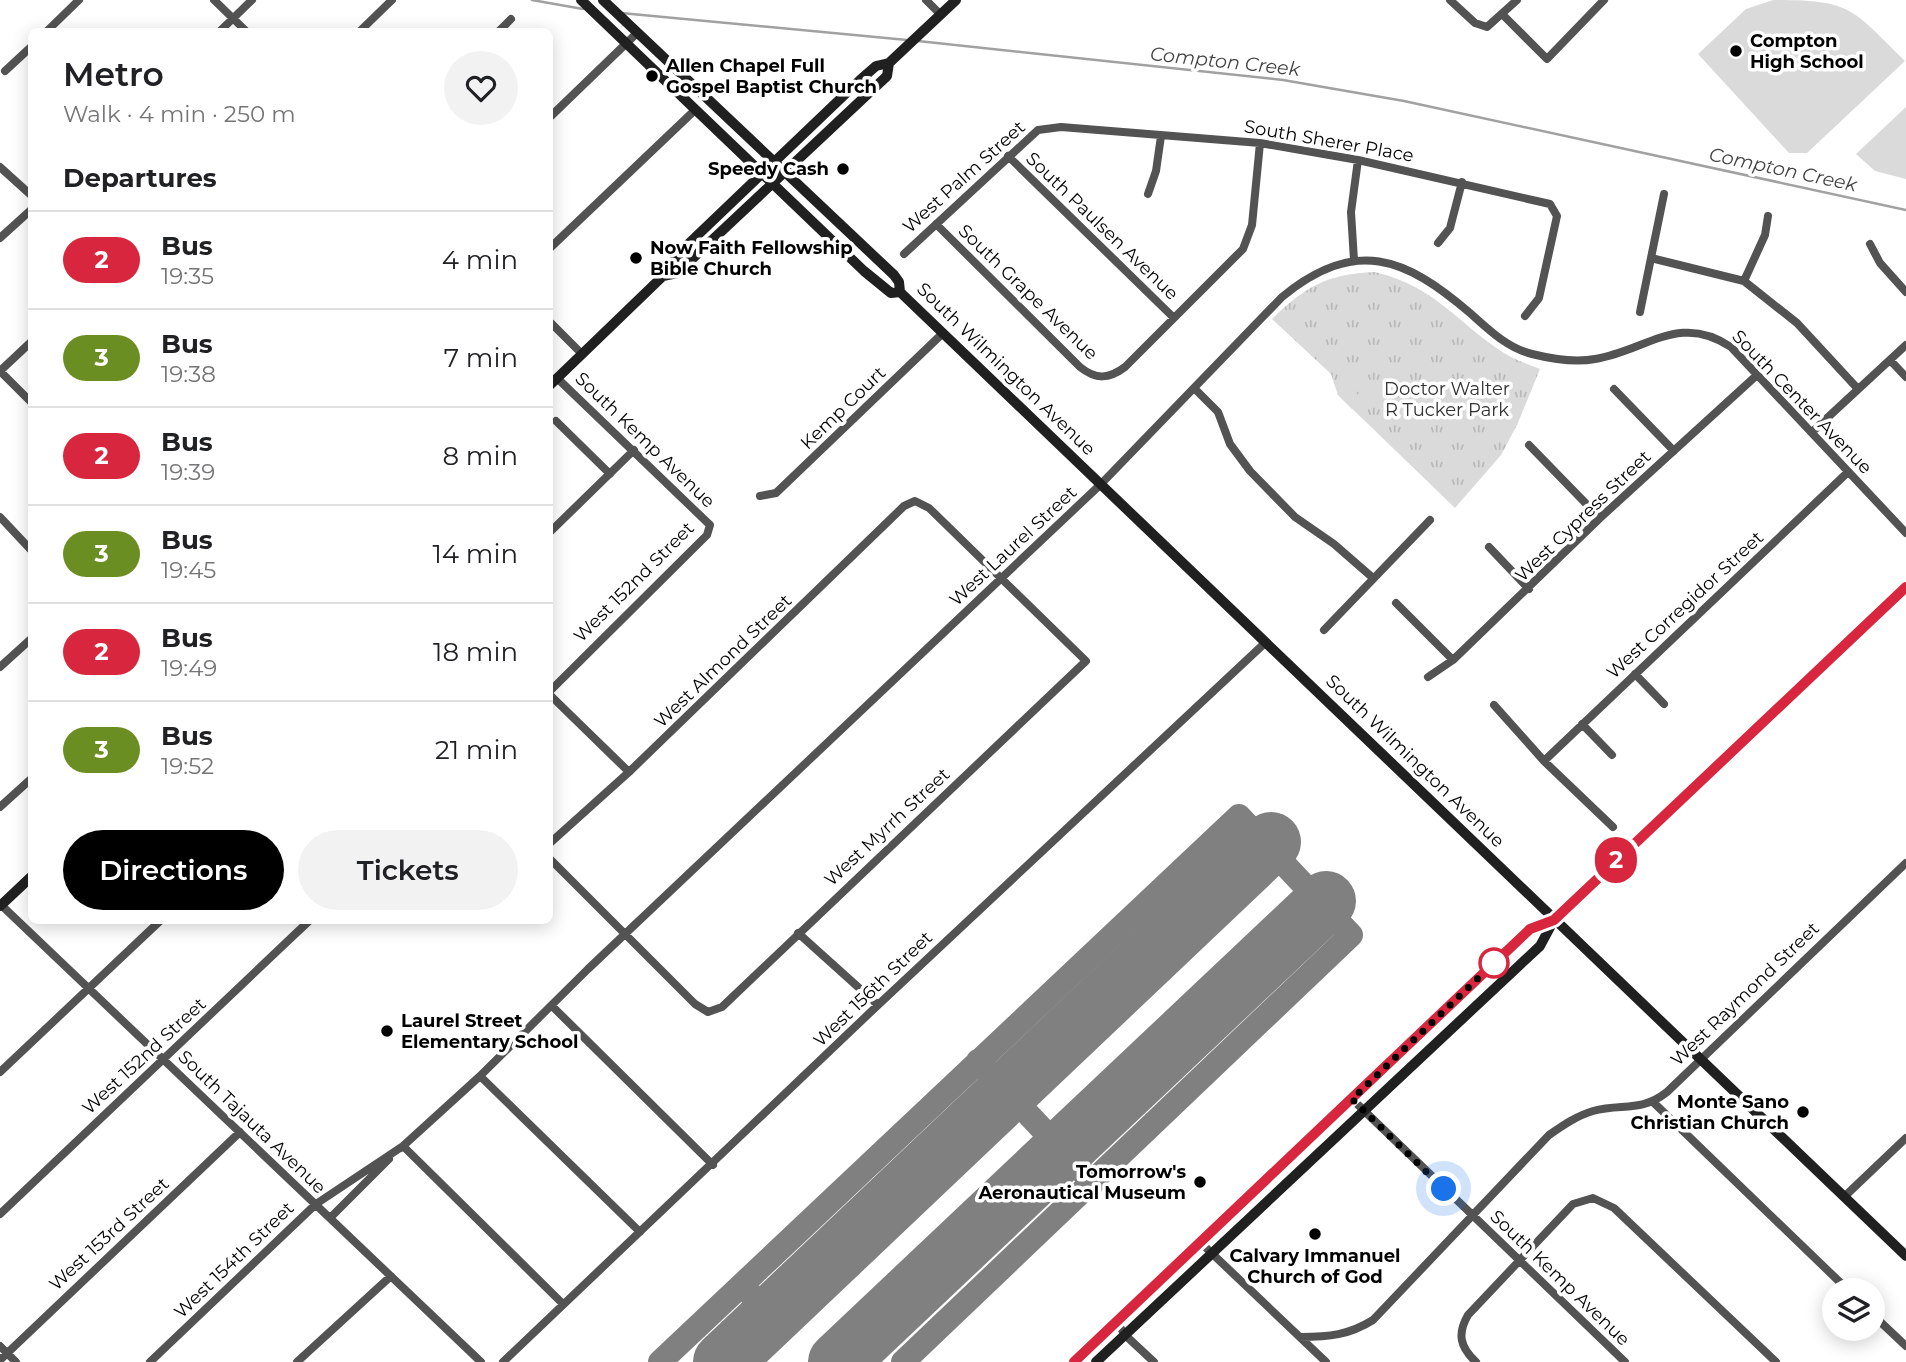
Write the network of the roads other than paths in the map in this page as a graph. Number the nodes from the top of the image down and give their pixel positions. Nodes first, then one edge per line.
1 (79, 0) edge
2 (214, 0) edge
3 (253, 0) edge
4 (393, 0) edge
5 (581, 0) edge
6 (603, 0) edge
7 (926, 0) edge
8 (957, 0) edge
9 (1450, 0) edge
10 (1517, 0) edge
11 (1604, 0) edge
12 (940, 15) junction
13 (1503, 15) junction
14 (233, 18) junction
15 (511, 19) dead end
16 (50, 28) edge
17 (223, 28) edge
18 (243, 28) edge
19 (363, 28) edge
20 (502, 28) edge
21 (635, 31) junction
22 (626, 44) junction
23 (28, 50) edge
24 (889, 62) junction
25 (5, 71) dead end
26 (695, 110) junction
27 (553, 114) edge
28 (1049, 128) joint
29 (1161, 136) junction
30 (1260, 143) junction
31 (1008, 156) junction
32 (1359, 160) junction
33 (774, 163) junction
34 (0, 167) edge
35 (785, 173) junction
36 (762, 174) junction
37 (1462, 182) junction
38 (773, 184) junction
39 (28, 192) edge
40 (1148, 194) dead end
41 (1664, 194) dead end
42 (28, 213) edge
43 (1768, 216) dead end
44 (936, 224) junction
45 (0, 238) edge
46 (1438, 243) dead end
47 (1870, 244) dead end
48 (553, 245) edge
49 (904, 254) dead end
50 (1651, 258) junction
51 (1354, 260) junction
52 (663, 276) junction
53 (1744, 281) junction
54 (900, 292) junction
55 (1906, 292) edge
56 (1640, 312) dead end
57 (1525, 316) dead end
58 (1174, 318) junction
59 (553, 325) edge
60 (943, 333) junction
61 (28, 345) edge
62 (1906, 345) edge
63 (582, 354) junction
64 (1891, 360) junction
65 (0, 371) edge
66 (1757, 375) junction
67 (1101, 377) junction
68 (1906, 377) edge
69 (553, 382) edge
70 (1102, 388) dead end
71 (1195, 389) junction
72 (1614, 389) dead end
73 (1858, 389) junction
74 (28, 399) edge
75 (556, 421) dead end
76 (1812, 432) junction
77 (1529, 444) dead end
78 (634, 450) junction
79 (1674, 451) junction
80 (1848, 472) junction
81 (610, 474) junction
82 (1101, 484) junction
83 (760, 496) dead end
84 (1600, 518) junction
85 (1, 519) edge
86 (1430, 520) dead end
87 (710, 525) joint
88 (553, 529) edge
89 (1906, 533) edge
90 (28, 547) edge
91 (1489, 547) dead end
92 (1002, 578) junction
93 (1373, 578) junction
94 (1906, 587) edge
95 (1529, 589) junction
96 (1396, 603) dead end
97 (1324, 630) dead end
98 (28, 642) edge
99 (1266, 642) junction
100 (1453, 660) junction
101 (0, 667) edge
102 (1635, 674) junction
103 (1428, 677) dead end
104 (553, 690) edge
105 (553, 696) edge
106 (1664, 704) dead end
107 (1494, 705) dead end
108 (1582, 724) junction
109 (1612, 755) dead end
110 (1544, 761) junction
111 (629, 772) junction
112 (28, 782) edge
113 (0, 807) edge
114 (1613, 827) dead end
115 (553, 840) edge
116 (553, 862) edge
117 (1906, 863) edge
118 (28, 880) edge
119 (0, 905) edge
120 (1554, 920) junction
121 (157, 924) edge
122 (306, 924) edge
123 (798, 933) junction
124 (625, 935) junction
125 (89, 989) junction
126 (878, 1005) junction
127 (552, 1006) junction
128 (1700, 1059) junction
129 (164, 1060) junction
130 (0, 1072) edge
131 (480, 1076) junction
132 (1352, 1099) junction
133 (1653, 1102) junction
134 (1365, 1111) junction
135 (240, 1132) junction
136 (1906, 1138) edge
137 (403, 1146) junction
138 (713, 1164) junction
139 (1844, 1197) junction
140 (316, 1204) junction
141 (0, 1214) edge
142 (1473, 1216) junction
143 (330, 1218) junction
144 (640, 1232) junction
145 (1201, 1243) junction
146 (1211, 1252) junction
147 (1906, 1256) edge
148 (1518, 1260) junction
149 (391, 1276) junction
150 (1836, 1278) edge
151 (563, 1304) junction
152 (1117, 1322) junction
153 (1885, 1326) edge
154 (1125, 1335) junction
155 (1300, 1337) junction
156 (1906, 1346) edge
157 (2, 1353) edge
158 (16, 1362) edge
159 (150, 1362) edge
160 (298, 1362) edge
161 (481, 1362) edge
162 (503, 1362) edge
163 (1074, 1362) edge
164 (1096, 1362) edge
165 (1154, 1362) edge
166 (1326, 1362) edge
167 (1476, 1362) edge
168 (1625, 1362) edge
169 (1776, 1362) edge

1 - 16 street
2 - 14 street
3 - 14 street
4 - 19 street
5 - 22 main road, South Wilmington Avenue
6 - 21 main road, South Wilmington Avenue
7 - 12 street
8 - 12 main road
9 - 13 street
10 - 13 street
11 - 13 street
12 - 24 main road
14 - 17 street
14 - 18 street
15 - 20 street
21 - 22 street
21 - 33 main road, South Wilmington Avenue
22 - 26 main road, South Wilmington Avenue
22 - 27 street
23 - 25 street
24 - 33 main road
24 - 35 main road
26 - 36 main road, South Wilmington Avenue
26 - 48 street
28 - 29 street, South Sherer Place
28 - 31 street, West Palm Street
29 - 30 street, South Sherer Place
29 - 40 street
30 - 32 street, South Sherer Place
30 - 58 street
31 - 44 street, West Palm Street
31 - 58 street, South Paulsen Avenue
32 - 37 street, South Sherer Place
32 - 51 street
33 - 35 main road, South Wilmington Avenue
33 - 36 main road
34 - 39 street
35 - 38 main road
35 - 54 main road, South Wilmington Avenue
36 - 38 main road, South Wilmington Avenue
36 - 52 main road
37 - 46 street
37 - 57 street, South Sherer Place
38 - 52 main road
38 - 54 main road, South Wilmington Avenue
41 - 50 street
42 - 45 street
43 - 53 street
44 - 49 street, West Palm Street
44 - 67 street, South Grape Avenue
47 - 55 street
50 - 53 street
50 - 56 street
51 - 66 street, South Center Avenue
51 - 71 street, West Laurel Street
52 - 63 main road
53 - 73 street
54 - 60 main road, South Wilmington Avenue
58 - 67 street
59 - 63 street
60 - 82 main road, South Wilmington Avenue
60 - 83 street, Kemp Court
61 - 65 street
62 - 64 street
63 - 69 main road
64 - 68 street
64 - 73 street
65 - 74 street
66 - 76 street, South Center Avenue
66 - 79 street, West Cypress Street
67 - 70 street
69 - 78 street, South Kemp Avenue
71 - 82 street, West Laurel Street
71 - 93 street
72 - 79 street
73 - 76 street
75 - 81 street
76 - 80 street, South Center Avenue
77 - 84 street
78 - 81 street
78 - 87 street, South Kemp Avenue
79 - 84 street, West Cypress Street
80 - 89 street, South Center Avenue
80 - 102 street, West Corregidor Street
81 - 88 street
82 - 92 street, West Laurel Street
82 - 99 main road, South Wilmington Avenue
84 - 95 street, West Cypress Street
85 - 90 street
86 - 93 street
87 - 104 street, West 152nd Street
91 - 95 street
92 - 111 street, West Almond Street
92 - 123 street, West Myrrh Street
92 - 124 street, West Laurel Street
93 - 97 street
94 - 120 main road
95 - 100 street, West Cypress Street
96 - 100 street
98 - 101 street
99 - 120 main road, South Wilmington Avenue
99 - 126 street, West 156th Street
100 - 103 street, West Cypress Street
102 - 106 street
102 - 108 street, West Corregidor Street
105 - 111 street
107 - 110 street
108 - 109 street
108 - 110 street, West Corregidor Street
110 - 114 street
111 - 115 street, West Almond Street
112 - 113 street
116 - 124 street
117 - 128 street, West Raymond Street
118 - 119 main road
119 - 125 street, South Tajauta Avenue
120 - 128 main road, South Wilmington Avenue
120 - 132 main road
120 - 134 main road
121 - 125 street
122 - 129 street, West 152nd Street
123 - 124 street, West Myrrh Street
123 - 126 street
124 - 127 street, West 154th Street
125 - 129 street, South Tajauta Avenue
125 - 130 street
126 - 138 street, West 156th Street
127 - 131 street, West 154th Street
127 - 138 street
128 - 133 street, West Raymond Street
128 - 139 main road, South Wilmington Avenue
129 - 135 street, South Tajauta Avenue
129 - 141 street, West 152nd Street
131 - 137 street, West 154th Street
131 - 144 street
132 - 134 street, South Kemp Avenue
132 - 145 main road
133 - 142 street
133 - 150 street
134 - 142 street, South Kemp Avenue
134 - 146 main road
135 - 140 street, South Tajauta Avenue
135 - 157 street, West 153rd Street
136 - 139 street
137 - 140 street, West 154th Street
137 - 143 street
137 - 151 street
138 - 144 street, West 156th Street
139 - 147 main road, South Wilmington Avenue
140 - 143 street, South Tajauta Avenue
140 - 159 street, West 154th Street
142 - 148 street, South Kemp Avenue
142 - 155 street
143 - 149 street, South Tajauta Avenue
144 - 151 street, West 156th Street
145 - 146 street
145 - 152 main road
146 - 154 main road
146 - 155 street
148 - 167 street
148 - 168 street, South Kemp Avenue
148 - 169 street
149 - 160 street
149 - 161 street, South Tajauta Avenue
151 - 162 street, West 156th Street
152 - 154 street
152 - 163 main road
153 - 156 street
154 - 164 main road
154 - 165 street
155 - 166 street
157 - 158 street

